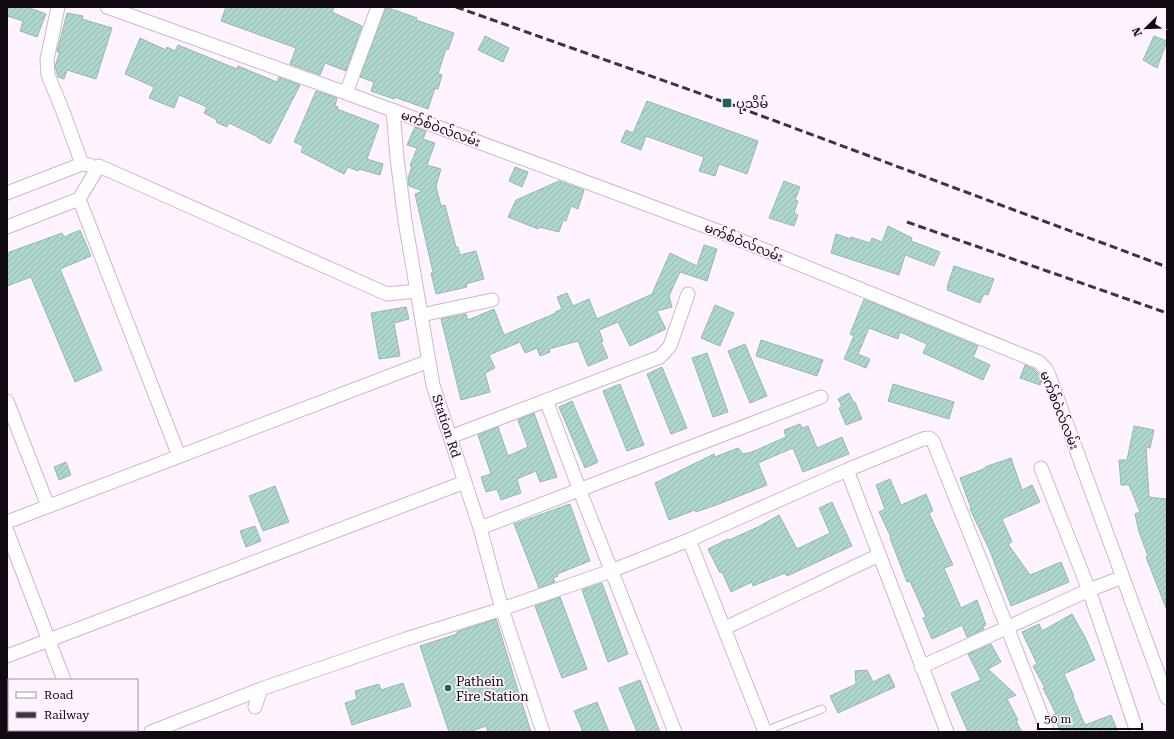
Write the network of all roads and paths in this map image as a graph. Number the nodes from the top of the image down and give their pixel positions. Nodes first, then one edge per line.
1 (58, 7) edge
2 (107, 7) edge
3 (378, 7) edge
4 (346, 93) junction
5 (393, 110) junction
6 (82, 164) junction
7 (99, 166) junction
8 (7, 193) edge
9 (79, 199) junction
10 (7, 227) edge
11 (417, 291) junction
12 (688, 294) dead end
13 (492, 300) dead end
14 (421, 315) junction
15 (429, 361) junction
16 (821, 397) dead end
17 (546, 400) junction
18 (7, 401) edge
19 (450, 437) junction
20 (179, 456) junction
21 (1041, 468) dead end
22 (847, 470) junction
23 (465, 482) junction
24 (580, 491) junction
25 (48, 506) junction
26 (7, 522) edge
27 (480, 528) junction
28 (7, 531) edge
29 (689, 540) junction
30 (880, 555) junction
31 (611, 571) junction
32 (1123, 577) junction
33 (1089, 590) junction
34 (502, 609) junction
35 (1008, 627) junction
36 (724, 628) junction
37 (48, 640) junction
38 (7, 656) edge
39 (921, 667) junction
40 (64, 679) edge
41 (261, 689) junction
42 (1167, 698) edge
43 (255, 707) dead end
44 (822, 709) dead end
45 (151, 732) edge
46 (543, 732) edge
47 (675, 732) edge
48 (765, 732) edge
49 (947, 732) edge
50 (1048, 732) edge
51 (1137, 732) edge

1 - 6 street
2 - 4 street, မက်စ်ဝဲလ်လမ်း
3 - 4 street
4 - 5 street, မက်စ်ဝဲလ်လမ်း
5 - 11 street, Station Rd
5 - 32 street, မက်စ်ဝဲလ်လမ်း
6 - 7 street
6 - 8 street
7 - 9 street
7 - 11 street
9 - 10 street
9 - 20 street
11 - 14 street, Station Rd
12 - 17 street
13 - 14 street
14 - 15 street, Station Rd
15 - 19 street, Station Rd
15 - 20 street
16 - 24 street
17 - 19 street
17 - 24 street
18 - 25 street
19 - 23 street, Station Rd
20 - 25 street
21 - 33 street
22 - 29 street
22 - 30 street
22 - 35 street
23 - 27 street, Station Rd
23 - 37 street
24 - 27 street
24 - 31 street
25 - 26 street
27 - 34 street, Station Rd
28 - 37 street
29 - 31 street
29 - 36 street
30 - 36 street
30 - 39 street
31 - 34 street
31 - 47 street
32 - 33 street
32 - 42 street, မက်စ်ဝဲလ်လမ်း
33 - 35 street
33 - 51 street
34 - 41 street
34 - 46 street, Station Rd
35 - 39 street
35 - 50 street
36 - 48 street
37 - 38 street
37 - 40 street
39 - 49 street
41 - 43 street
41 - 45 street
44 - 48 lane

